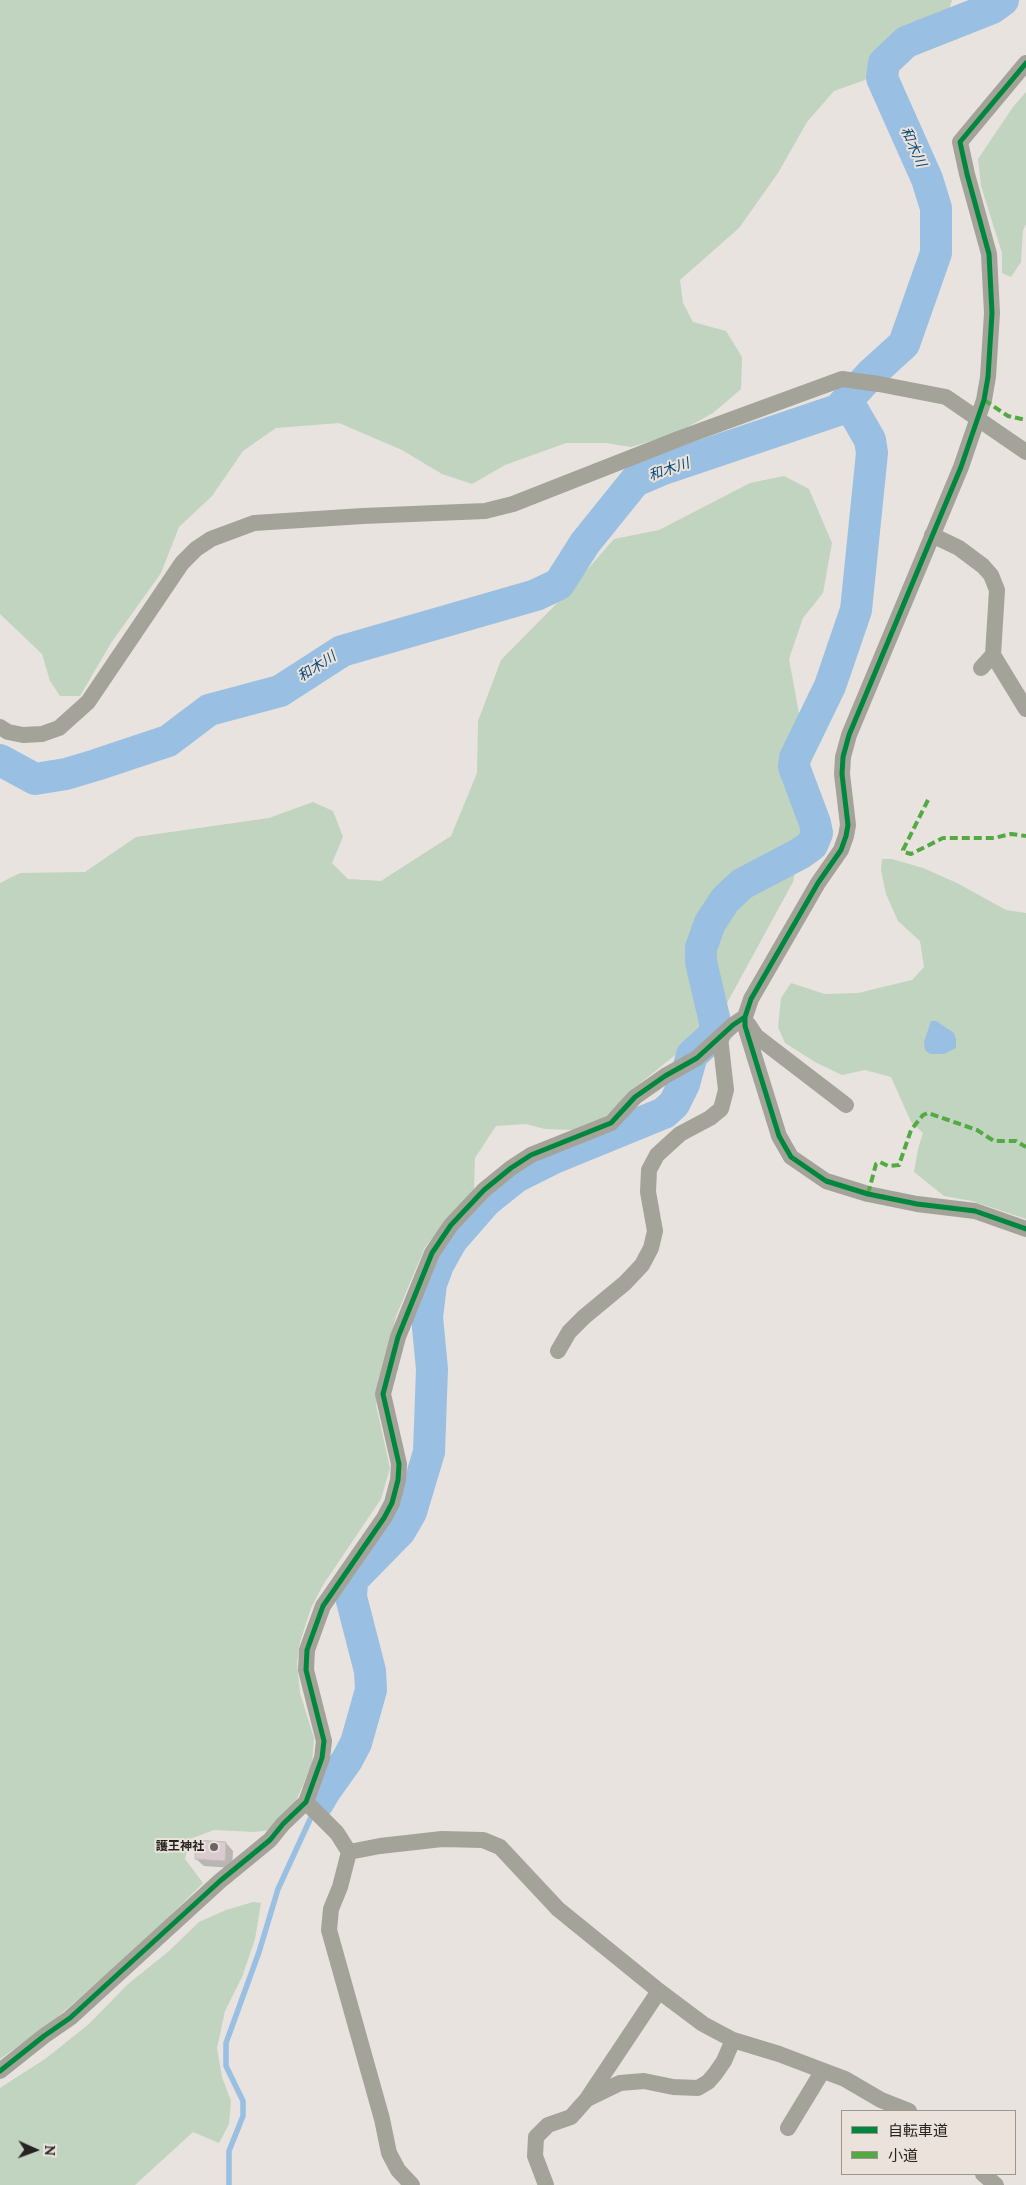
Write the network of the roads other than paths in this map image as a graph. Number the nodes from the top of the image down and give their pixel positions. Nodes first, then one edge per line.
1 (1026, 63) edge
2 (977, 419) junction
3 (1026, 452) edge
4 (932, 535) junction
5 (994, 655) junction
6 (981, 668) dead end
7 (1026, 709) edge
8 (0, 727) edge
9 (745, 1017) junction
10 (720, 1037) junction
11 (846, 1105) dead end
12 (1026, 1229) edge
13 (558, 1351) dead end
14 (307, 1803) junction
15 (349, 1852) junction
16 (659, 1990) junction
17 (733, 2040) junction
18 (0, 2072) edge
19 (822, 2072) junction
20 (587, 2099) junction
21 (906, 2110) edge
22 (788, 2128) dead end
23 (984, 2175) edge
24 (412, 2185) edge
25 (546, 2185) edge
26 (996, 2185) edge

1 - 2 street
2 - 3 street
2 - 4 street
2 - 8 street
4 - 5 street
4 - 9 street
5 - 6 street
5 - 7 street
9 - 10 street
9 - 11 street
9 - 12 street
10 - 13 street
10 - 14 street
14 - 15 street
14 - 18 street
15 - 16 street
15 - 24 street
16 - 17 street
16 - 20 street
17 - 19 street
17 - 20 street
19 - 21 street
19 - 22 street
20 - 25 street
23 - 26 street

